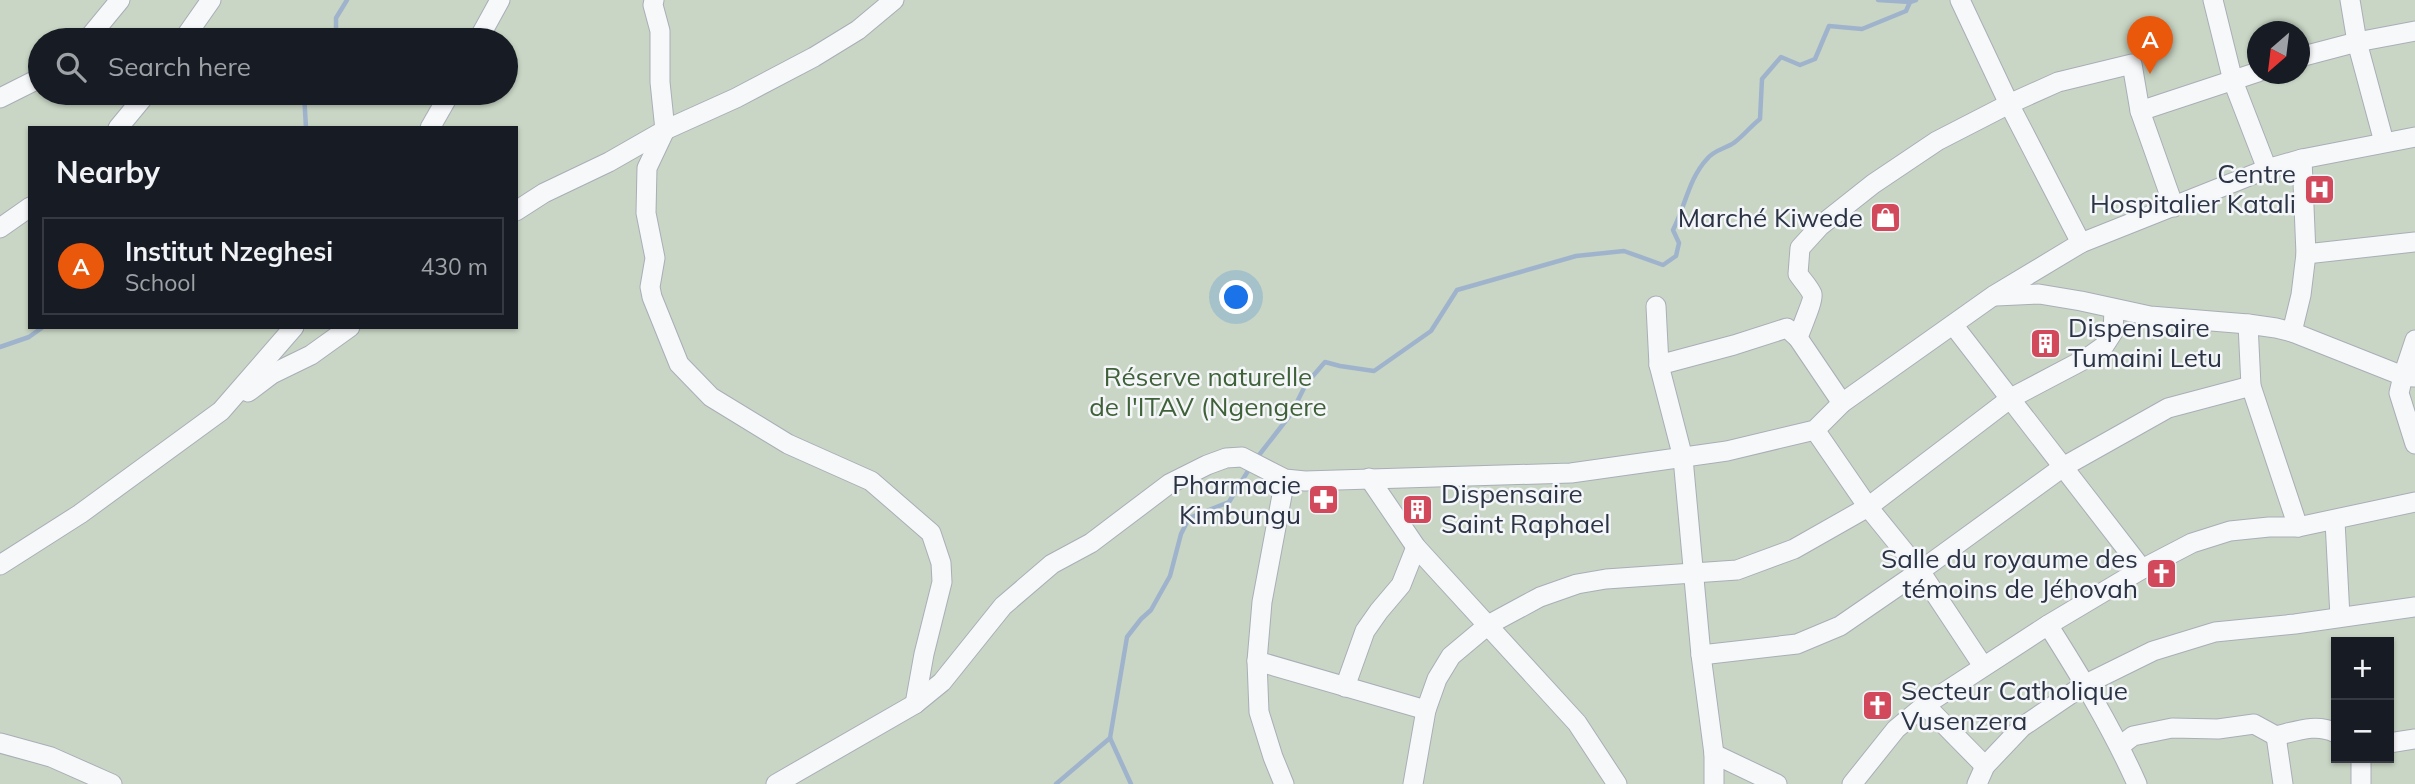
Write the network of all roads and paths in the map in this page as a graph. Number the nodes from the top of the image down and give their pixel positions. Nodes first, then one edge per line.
1 (120, 0) edge
2 (211, 0) edge
3 (500, 0) edge
4 (654, 0) edge
5 (894, 0) edge
6 (1960, 0) edge
7 (2213, 0) edge
8 (2350, 0) edge
9 (97, 28) edge
10 (191, 28) edge
11 (485, 28) edge
12 (2415, 32) edge
13 (2357, 42) junction
14 (2310, 54) edge
15 (2247, 76) edge
16 (2233, 81) junction
17 (28, 84) edge
18 (0, 98) edge
19 (2009, 103) junction
20 (137, 105) edge
21 (443, 105) edge
22 (2140, 111) junction
23 (120, 126) edge
24 (431, 126) edge
25 (665, 130) junction
26 (2415, 136) edge
27 (2384, 142) junction
28 (2302, 159) junction
29 (2267, 169) junction
30 (2174, 206) junction
31 (28, 208) edge
32 (518, 210) edge
33 (0, 228) edge
34 (2415, 242) edge
35 (2081, 243) junction
36 (2306, 254) junction
37 (1993, 296) junction
38 (1656, 306) dead end
39 (2113, 310) junction
40 (2248, 324) junction
41 (1954, 326) junction
42 (292, 329) edge
43 (348, 329) edge
44 (2292, 332) junction
45 (1798, 338) junction
46 (2415, 340) edge
47 (1659, 365) junction
48 (2409, 377) edge
49 (2251, 386) junction
50 (2011, 398) junction
51 (1842, 403) junction
52 (221, 411) junction
53 (1815, 430) junction
54 (2415, 444) edge
55 (1683, 458) junction
56 (2063, 467) junction
57 (1369, 478) junction
58 (1285, 479) junction
59 (2415, 502) edge
60 (1868, 507) junction
61 (2335, 521) junction
62 (2298, 527) junction
63 (1416, 547) junction
64 (0, 565) edge
65 (2142, 569) junction
66 (1920, 571) junction
67 (1695, 572) junction
68 (2415, 607) edge
69 (2340, 618) junction
70 (1488, 625) junction
71 (2048, 625) junction
72 (1701, 655) junction
73 (1257, 661) junction
74 (1983, 666) junction
75 (2086, 684) junction
76 (1345, 687) junction
77 (915, 704) junction
78 (1925, 705) junction
79 (1426, 710) junction
80 (0, 728) edge
81 (2331, 730) edge
82 (2276, 736) junction
83 (2415, 739) edge
84 (2394, 742) edge
85 (0, 743) edge
86 (2120, 746) junction
87 (1714, 754) junction
88 (51, 757) junction
89 (2361, 763) edge
90 (1981, 775) edge
91 (112, 784) edge
92 (776, 784) edge
93 (1284, 784) edge
94 (1413, 784) edge
95 (1617, 784) edge
96 (1714, 784) edge
97 (1777, 784) edge
98 (1852, 784) edge
99 (2137, 784) edge
100 (2283, 784) edge
101 (2361, 784) edge

1 - 9 street
2 - 10 street
3 - 11 street
4 - 25 street
5 - 25 street
6 - 19 street
7 - 16 street
8 - 13 street
12 - 13 street
13 - 14 street
13 - 27 street
15 - 16 street
16 - 22 street
16 - 29 street
17 - 18 street
19 - 22 street
19 - 35 street
19 - 45 street
20 - 23 street
21 - 24 street
22 - 30 street
25 - 32 street
25 - 77 street
26 - 27 street
27 - 28 street
28 - 29 street
28 - 36 street
29 - 30 street
30 - 35 street
31 - 33 street
34 - 36 street
35 - 37 street
36 - 44 street
37 - 39 street
37 - 41 street
38 - 47 street
39 - 40 street
39 - 50 street
40 - 44 street
40 - 49 street
41 - 50 street
41 - 51 street
42 - 52 street
43 - 52 street
44 - 48 street
45 - 47 street
45 - 51 street
46 - 48 street
47 - 55 street
48 - 54 street
49 - 56 street
49 - 62 street
50 - 56 street
50 - 60 street
51 - 53 street
52 - 64 street
53 - 55 street
53 - 60 street
55 - 57 street
55 - 67 street
56 - 65 street
56 - 66 street
57 - 58 street
57 - 63 street
58 - 73 street
58 - 77 street
59 - 61 street
60 - 66 street
60 - 67 street
61 - 62 street
61 - 69 street
62 - 65 street
63 - 70 street
63 - 76 street
65 - 71 street
66 - 72 street
66 - 74 street
67 - 70 street
67 - 72 street
68 - 69 street
69 - 75 street
70 - 79 street
70 - 95 street
71 - 74 street
71 - 75 street
72 - 87 street
73 - 76 street
73 - 93 street
74 - 78 street
75 - 86 street
75 - 90 street
76 - 79 street
77 - 92 street
78 - 90 street
78 - 98 street
79 - 94 street
80 - 88 street
81 - 82 street
82 - 86 street
82 - 100 street
83 - 84 street
85 - 88 street
86 - 99 street
87 - 96 street
87 - 97 street
88 - 91 street
89 - 101 street

